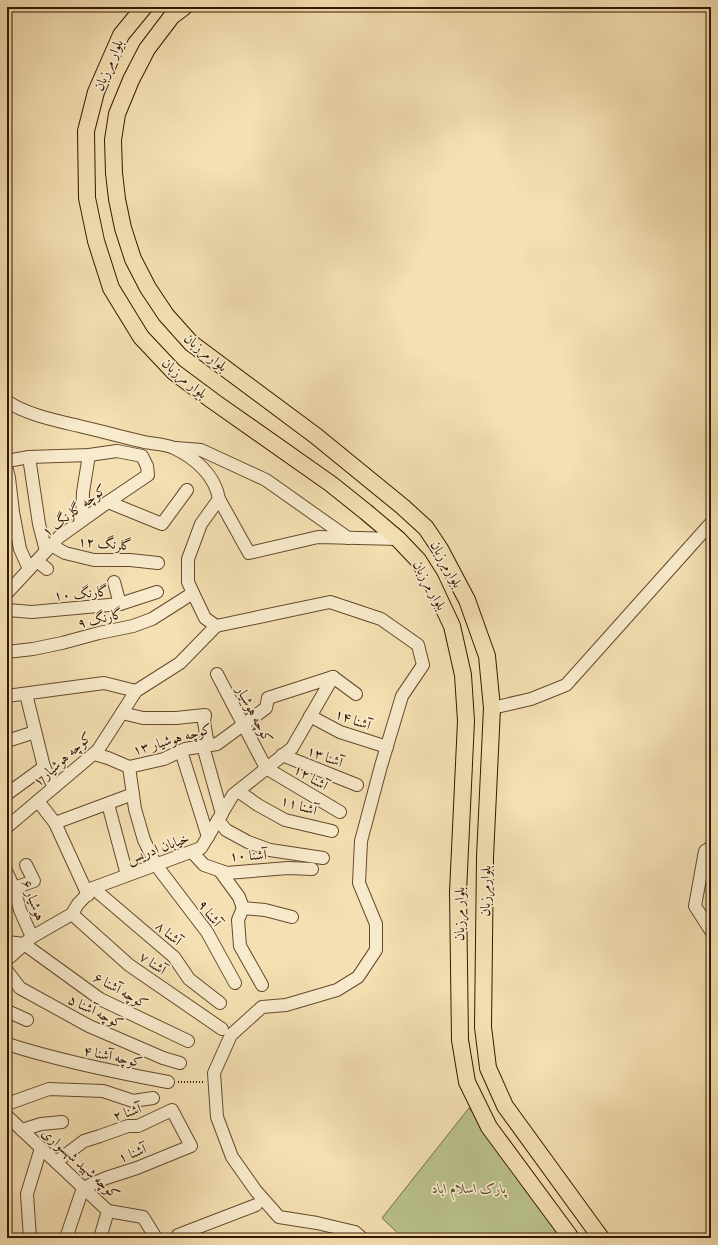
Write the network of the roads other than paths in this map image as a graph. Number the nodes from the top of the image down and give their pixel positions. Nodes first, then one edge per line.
1 (144, 7) edge
2 (184, 7) edge
3 (7, 401) edge
4 (173, 448) junction
5 (89, 455) junction
6 (30, 457) junction
7 (7, 461) edge
8 (7, 470) edge
9 (186, 490) dead end
10 (219, 499) junction
11 (108, 502) junction
12 (82, 520) junction
13 (711, 523) edge
14 (348, 538) junction
15 (398, 539) junction
16 (48, 548) junction
17 (158, 563) dead end
18 (33, 565) junction
19 (48, 569) dead end
20 (114, 582) dead end
21 (157, 592) dead end
22 (7, 593) edge
23 (192, 593) junction
24 (120, 604) junction
25 (7, 610) edge
26 (216, 626) junction
27 (7, 652) edge
28 (217, 674) dead end
29 (333, 677) junction
30 (136, 691) junction
31 (26, 694) junction
32 (356, 694) dead end
33 (7, 696) edge
34 (492, 708) junction
35 (122, 713) junction
36 (310, 716) junction
37 (244, 725) junction
38 (35, 732) junction
39 (7, 741) edge
40 (206, 746) junction
41 (387, 747) junction
42 (181, 751) junction
43 (94, 754) junction
44 (282, 755) junction
45 (44, 767) junction
46 (129, 767) junction
47 (266, 768) junction
48 (357, 785) dead end
49 (54, 787) junction
50 (238, 791) junction
51 (7, 794) edge
52 (133, 794) junction
53 (38, 801) junction
54 (108, 804) junction
55 (340, 812) dead end
56 (220, 817) junction
57 (55, 823) junction
58 (7, 827) edge
59 (332, 831) dead end
60 (208, 837) junction
61 (711, 847) edge
62 (192, 852) junction
63 (323, 858) dead end
64 (26, 865) dead end
65 (156, 865) junction
66 (312, 869) dead end
67 (220, 871) junction
68 (7, 873) edge
69 (127, 876) junction
70 (14, 888) junction
71 (91, 892) junction
72 (243, 908) junction
73 (72, 914) junction
74 (292, 917) dead end
75 (711, 931) edge
76 (28, 941) junction
77 (7, 942) edge
78 (7, 959) edge
79 (7, 971) edge
80 (235, 983) dead end
81 (262, 985) dead end
82 (220, 1003) dead end
83 (7, 1011) edge
84 (27, 1020) dead end
85 (222, 1029) dead end
86 (188, 1041) dead end
87 (7, 1044) edge
88 (180, 1062) dead end
89 (168, 1082) road end
90 (153, 1098) dead end
91 (7, 1104) edge
92 (7, 1116) edge
93 (62, 1122) dead end
94 (22, 1130) junction
95 (191, 1146) joint
96 (41, 1148) junction
97 (56, 1162) junction
98 (83, 1188) junction
99 (256, 1204) dead end
100 (108, 1211) junction
101 (30, 1238) edge
102 (66, 1238) edge
103 (100, 1238) edge
104 (156, 1238) edge
105 (176, 1238) edge
106 (362, 1238) edge
107 (571, 1238) edge
108 (601, 1238) edge

1 - 15 main road, بلوار مرزبان
2 - 34 main road, بلوارمرزبان
3 - 4 street
4 - 10 street
4 - 14 street
5 - 6 street
5 - 11 street, کوچه گلرنگ ۱
5 - 12 street
6 - 7 street
6 - 16 street
8 - 18 street
9 - 11 street
10 - 14 street
10 - 23 street
11 - 12 street, کوچه گلرنگ ۱
12 - 16 street, کوچه گلرنگ ۱
13 - 34 street
14 - 15 street
15 - 107 main road, بلوار مرزبان
16 - 17 street, گلرنگ ۱۲
16 - 18 street, کوچه گلرنگ ۱
18 - 19 street
18 - 22 street, کوچه گلرنگ ۱
20 - 24 street
21 - 24 street, گارنگ ۱۰
23 - 26 street
23 - 27 street, گارنگ ۹
24 - 25 street, گارنگ ۱۰
26 - 30 street, کوچه هوشیار ۱
26 - 41 street
28 - 37 street, کوچه هوشیار
29 - 32 street
29 - 36 street, خیابان ادریس
29 - 37 street, کوچه هوشیار ۱۳
30 - 31 street
30 - 35 street, کوچه هوشیار ۱
31 - 33 street
31 - 38 street
34 - 108 main road, بلوارمرزبان
35 - 40 street
35 - 43 street, کوچه هوشیار ۱
36 - 41 street, آشنا ۱۴
36 - 44 street, خیابان ادریس
37 - 40 street, کوچه هوشیار ۱۳
37 - 47 street, کوچه هوشیار
38 - 39 street
38 - 45 street
40 - 42 street, کوچه هوشیار ۱۳
40 - 56 street
41 - 106 street
42 - 46 street, کوچه هوشیار ۱۳
42 - 60 street
43 - 46 street, کوچه هوشیار ۱۳
43 - 49 street, کوچه هوشیار ۱
44 - 47 street, خیابان ادریس
44 - 48 street, آشنا ۱۳
45 - 49 street
45 - 51 street
46 - 52 street, آشنا ۹
47 - 50 street, خیابان ادریس
47 - 55 street, آشنا ۱۲
49 - 53 street, کوچه هوشیار ۱
50 - 56 street, خیابان ادریس
50 - 59 street, آشنا ۱۱
52 - 54 street
52 - 65 street, آشنا ۹
53 - 57 street
53 - 58 street, کوچه هوشیار ۱
54 - 57 street
54 - 69 street
56 - 60 street, خیابان ادریس
56 - 63 street, آشنا ۱۰
57 - 71 street
60 - 62 street, خیابان ادریس
61 - 75 street
62 - 65 street, خیابان ادریس
62 - 67 street, آشنا ۱۰
64 - 70 street
65 - 69 street, خیابان ادریس
65 - 80 street, آشنا ۹
66 - 67 street, آشنا ۱۰
67 - 72 street
68 - 70 street, هوشیار ۶
69 - 71 street, خیابان ادریس
70 - 76 street, هوشیار ۶
71 - 73 street, خیابان ادریس
71 - 82 street, آشنا ۸
72 - 74 street
72 - 81 street
73 - 76 street, خیابان ادریس
73 - 85 street, آشنا ۷
76 - 77 street
76 - 78 street, خیابان ادریس
76 - 86 street, کوچه آشنا ۶
79 - 88 street, کوچه آشنا ۵
83 - 84 street
87 - 89 street, کوچه آشنا ۴
90 - 91 street
92 - 94 street, کوچه شهید شهسواری
93 - 94 street
94 - 96 street, کوچه شهید شهسواری
95 - 97 street, آشنا ۲
95 - 98 street, آشنا ۱
96 - 97 street, کوچه شهید شهسواری
96 - 101 street
97 - 98 street, کوچه شهید شهسواری
98 - 100 street, کوچه شهید شهسواری
98 - 102 street
99 - 105 street
100 - 103 street
100 - 104 street, کوچه شهید شهسواری

